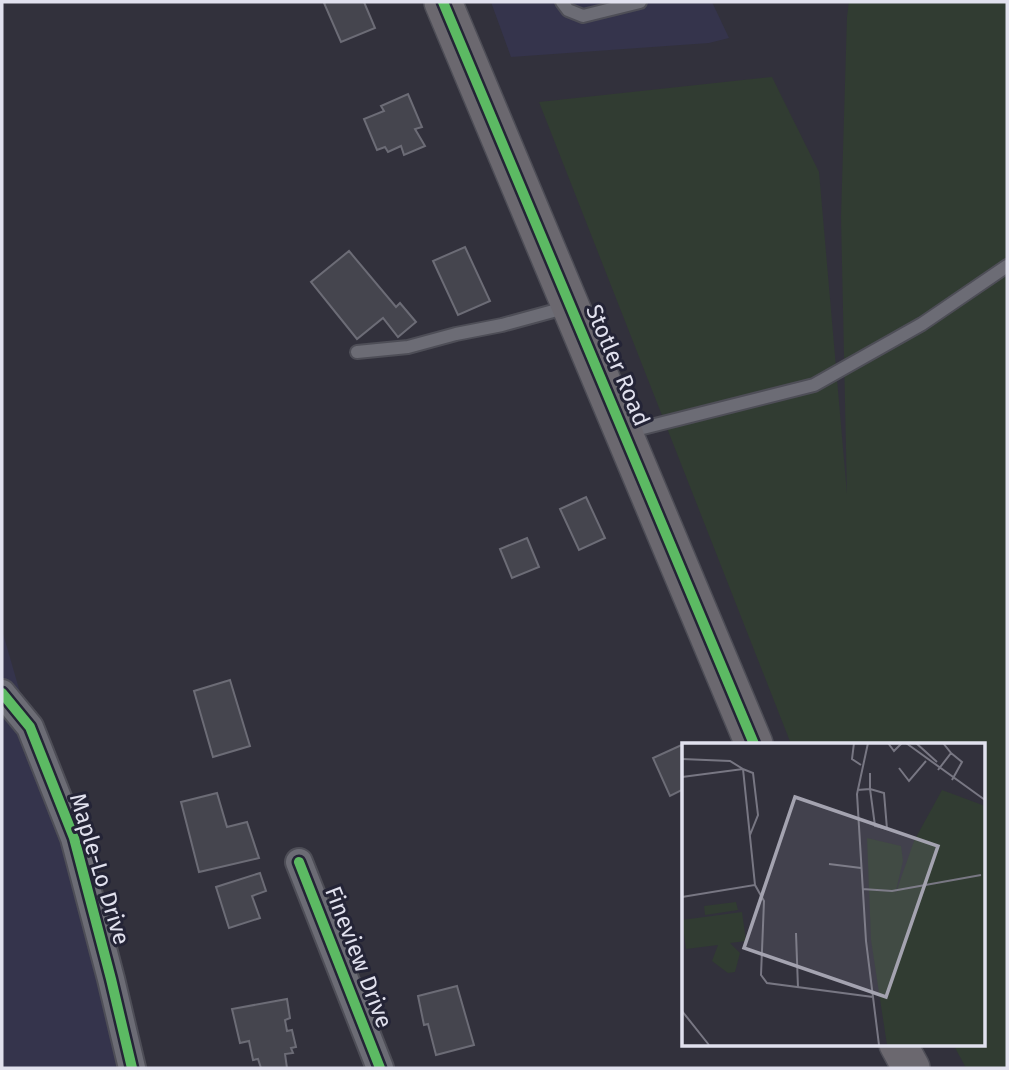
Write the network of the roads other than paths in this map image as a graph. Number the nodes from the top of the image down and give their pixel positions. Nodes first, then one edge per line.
1 (443, 2) edge
2 (562, 2) edge
3 (640, 2) edge
4 (1007, 266) edge
5 (571, 307) junction
6 (357, 352) dead end
7 (624, 432) junction
8 (2, 693) edge
9 (754, 743) edge
10 (299, 862) dead end
11 (899, 1046) edge
12 (132, 1068) edge
13 (380, 1068) edge
14 (911, 1068) edge

1 - 5 street, Stotler Road
2 - 3 lane
4 - 7 lane
5 - 6 lane
5 - 7 street, Stotler Road
7 - 9 street, Stotler Road
8 - 12 street, Maple-Lo Drive
10 - 13 street, Fineview Drive
11 - 14 street

